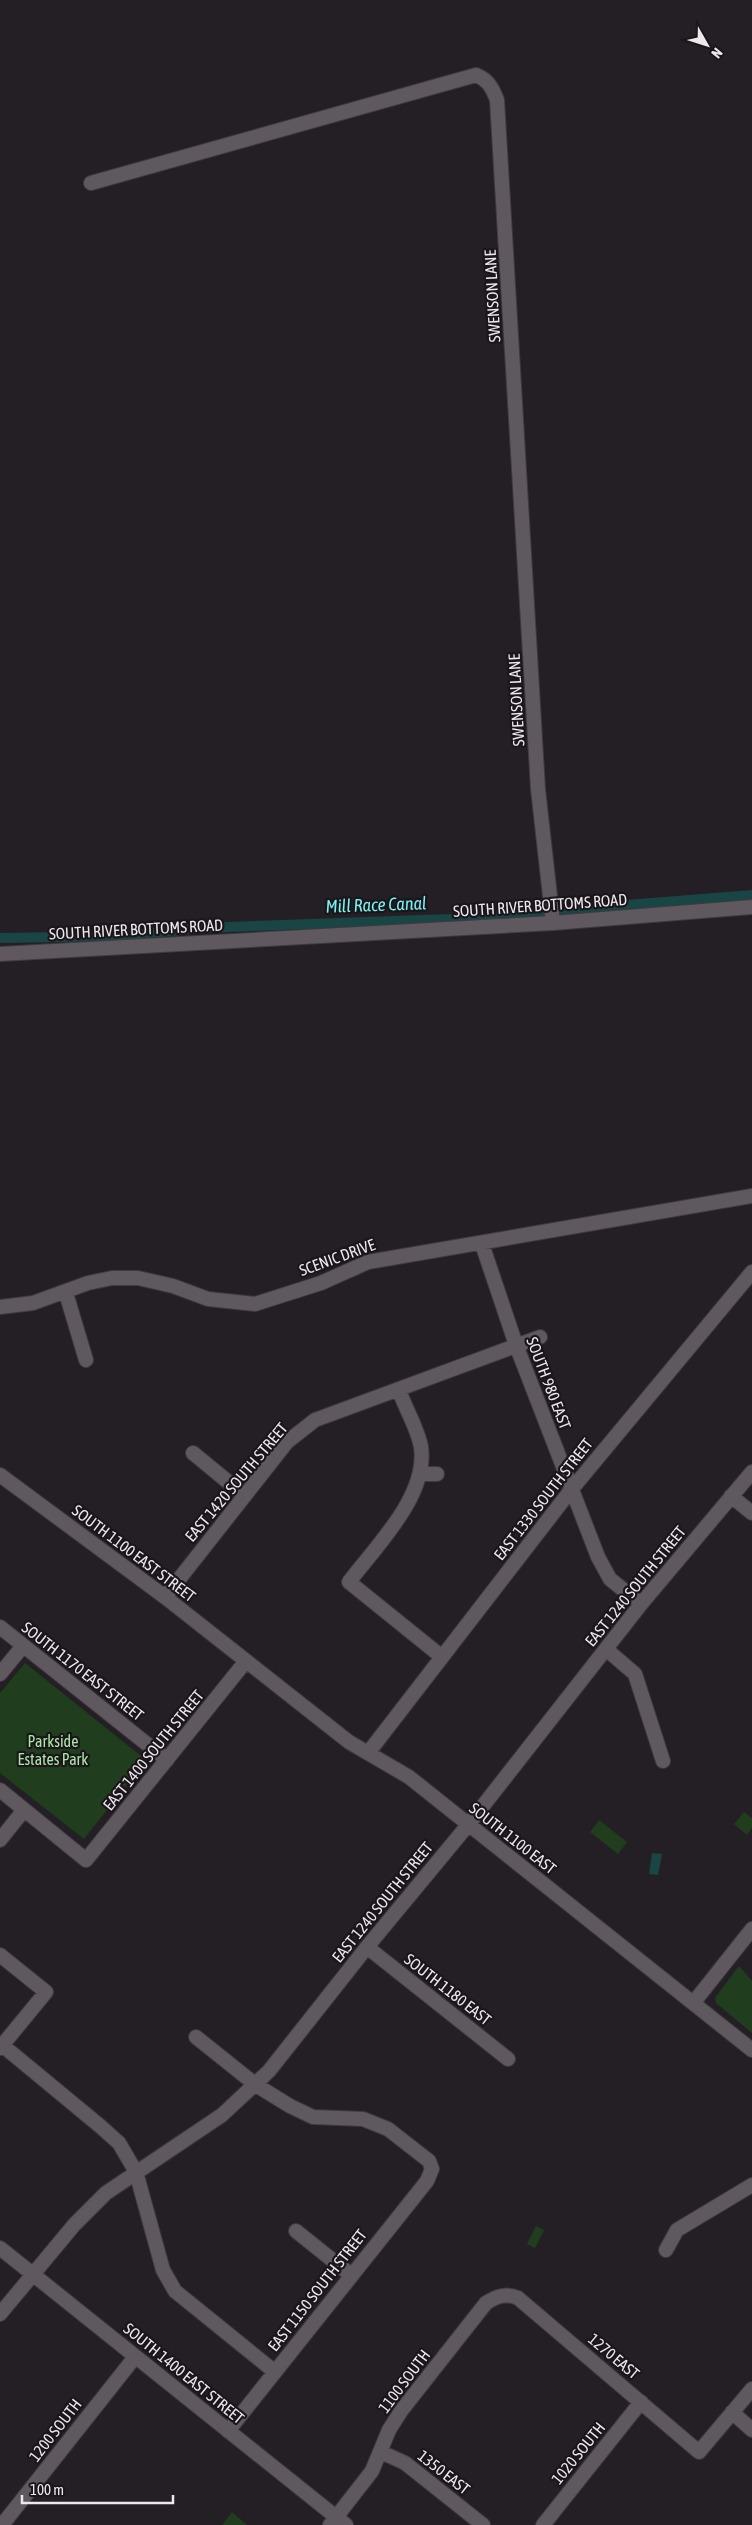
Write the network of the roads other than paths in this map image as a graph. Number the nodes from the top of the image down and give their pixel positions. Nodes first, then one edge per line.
1 (91, 183) dead end
2 (752, 907) edge
3 (552, 914) junction
4 (0, 954) edge
5 (752, 1196) edge
6 (482, 1244) junction
7 (752, 1272) edge
8 (66, 1293) junction
9 (0, 1307) edge
10 (540, 1336) dead end
11 (516, 1345) junction
12 (86, 1360) dead end
13 (399, 1390) junction
14 (193, 1453) dead end
15 (752, 1472) edge
16 (420, 1474) junction
17 (437, 1474) dead end
18 (0, 1475) edge
19 (571, 1490) junction
20 (244, 1495) junction
21 (731, 1496) junction
22 (752, 1513) edge
23 (165, 1597) junction
24 (641, 1604) junction
25 (0, 1627) edge
26 (23, 1646) junction
27 (606, 1649) junction
28 (442, 1657) junction
29 (246, 1661) junction
30 (0, 1674) edge
31 (368, 1753) junction
32 (167, 1760) junction
33 (663, 1761) dead end
34 (0, 1790) edge
35 (24, 1810) junction
36 (468, 1825) junction
37 (0, 1840) edge
38 (752, 1929) edge
39 (367, 1947) junction
40 (0, 1955) edge
41 (694, 2002) junction
42 (196, 2037) dead end
43 (1, 2047) edge
44 (752, 2050) edge
45 (508, 2058) dead end
46 (256, 2085) junction
47 (136, 2172) junction
48 (752, 2185) edge
49 (296, 2231) dead end
50 (0, 2248) edge
51 (666, 2250) dead end
52 (32, 2274) junction
53 (351, 2275) junction
54 (503, 2295) joint
55 (0, 2314) edge
56 (136, 2357) junction
57 (275, 2372) junction
58 (752, 2389) edge
59 (641, 2402) junction
60 (732, 2412) junction
61 (752, 2430) edge
62 (228, 2431) junction
63 (381, 2452) junction
64 (338, 2522) edge
65 (2, 2525) edge
66 (483, 2525) edge
67 (543, 2525) edge

1 - 3 street, SWENSON LANE
2 - 3 street, SOUTH RIVER BOTTOMS ROAD
3 - 4 street, SOUTH RIVER BOTTOMS ROAD
5 - 6 street, SCENIC DRIVE
6 - 8 street, SCENIC DRIVE
6 - 11 street, SOUTH 980 EAST
7 - 19 street, EAST 1330 SOUTH STREET
8 - 9 street, SCENIC DRIVE
8 - 12 street
10 - 11 street, EAST 1420 SOUTH STREET
11 - 13 street, EAST 1420 SOUTH STREET
11 - 19 street, SOUTH 980 EAST
13 - 16 street
13 - 20 street, EAST 1420 SOUTH STREET
14 - 20 street
15 - 21 street, EAST 1240 SOUTH STREET
16 - 17 street
16 - 28 street
18 - 23 street, SOUTH 1100 EAST STREET
19 - 24 street, SOUTH 980 EAST
19 - 28 street, EAST 1330 SOUTH STREET
20 - 23 street, EAST 1420 SOUTH STREET
21 - 22 street
21 - 24 street, EAST 1240 SOUTH STREET
23 - 29 street, SOUTH 1100 EAST STREET
24 - 27 street, EAST 1240 SOUTH STREET
25 - 26 street, SOUTH 1170 EAST STREET
26 - 30 street
26 - 32 street, SOUTH 1170 EAST STREET
27 - 33 street
27 - 36 street, EAST 1240 SOUTH STREET
28 - 31 street, EAST 1330 SOUTH STREET
29 - 31 street, SOUTH 1100 EAST
29 - 32 street, EAST 1400 SOUTH STREET
31 - 36 street, SOUTH 1100 EAST
32 - 35 street, EAST 1400 SOUTH STREET
34 - 35 street
35 - 37 street
36 - 39 street, EAST 1240 SOUTH STREET
36 - 41 street, SOUTH 1100 EAST
38 - 41 street
39 - 45 street, SOUTH 1180 EAST
39 - 46 street, EAST 1240 SOUTH STREET
40 - 43 street
41 - 44 street, SOUTH 1100 EAST
42 - 46 street
43 - 47 street
46 - 47 street, EAST 1240 SOUTH STREET
46 - 53 street, EAST 1150 SOUTH STREET
47 - 52 street, EAST 1240 SOUTH STREET
47 - 57 street
48 - 51 street
49 - 53 street
50 - 52 street, SOUTH 1400 EAST STREET
52 - 55 street, EAST 1240 SOUTH STREET
52 - 56 street, SOUTH 1400 EAST STREET
53 - 57 street, EAST 1150 SOUTH STREET
54 - 59 street, 1270 EAST
54 - 63 street, 1100 SOUTH
56 - 62 street, SOUTH 1400 EAST STREET
56 - 65 street, 1200 SOUTH
57 - 62 street, EAST 1150 SOUTH STREET
58 - 60 street
59 - 60 street, 1270 EAST
59 - 67 street, 1020 SOUTH
60 - 61 street
62 - 64 street, SOUTH 1400 EAST STREET
63 - 64 street, 1100 SOUTH
63 - 66 street, 1350 EAST

